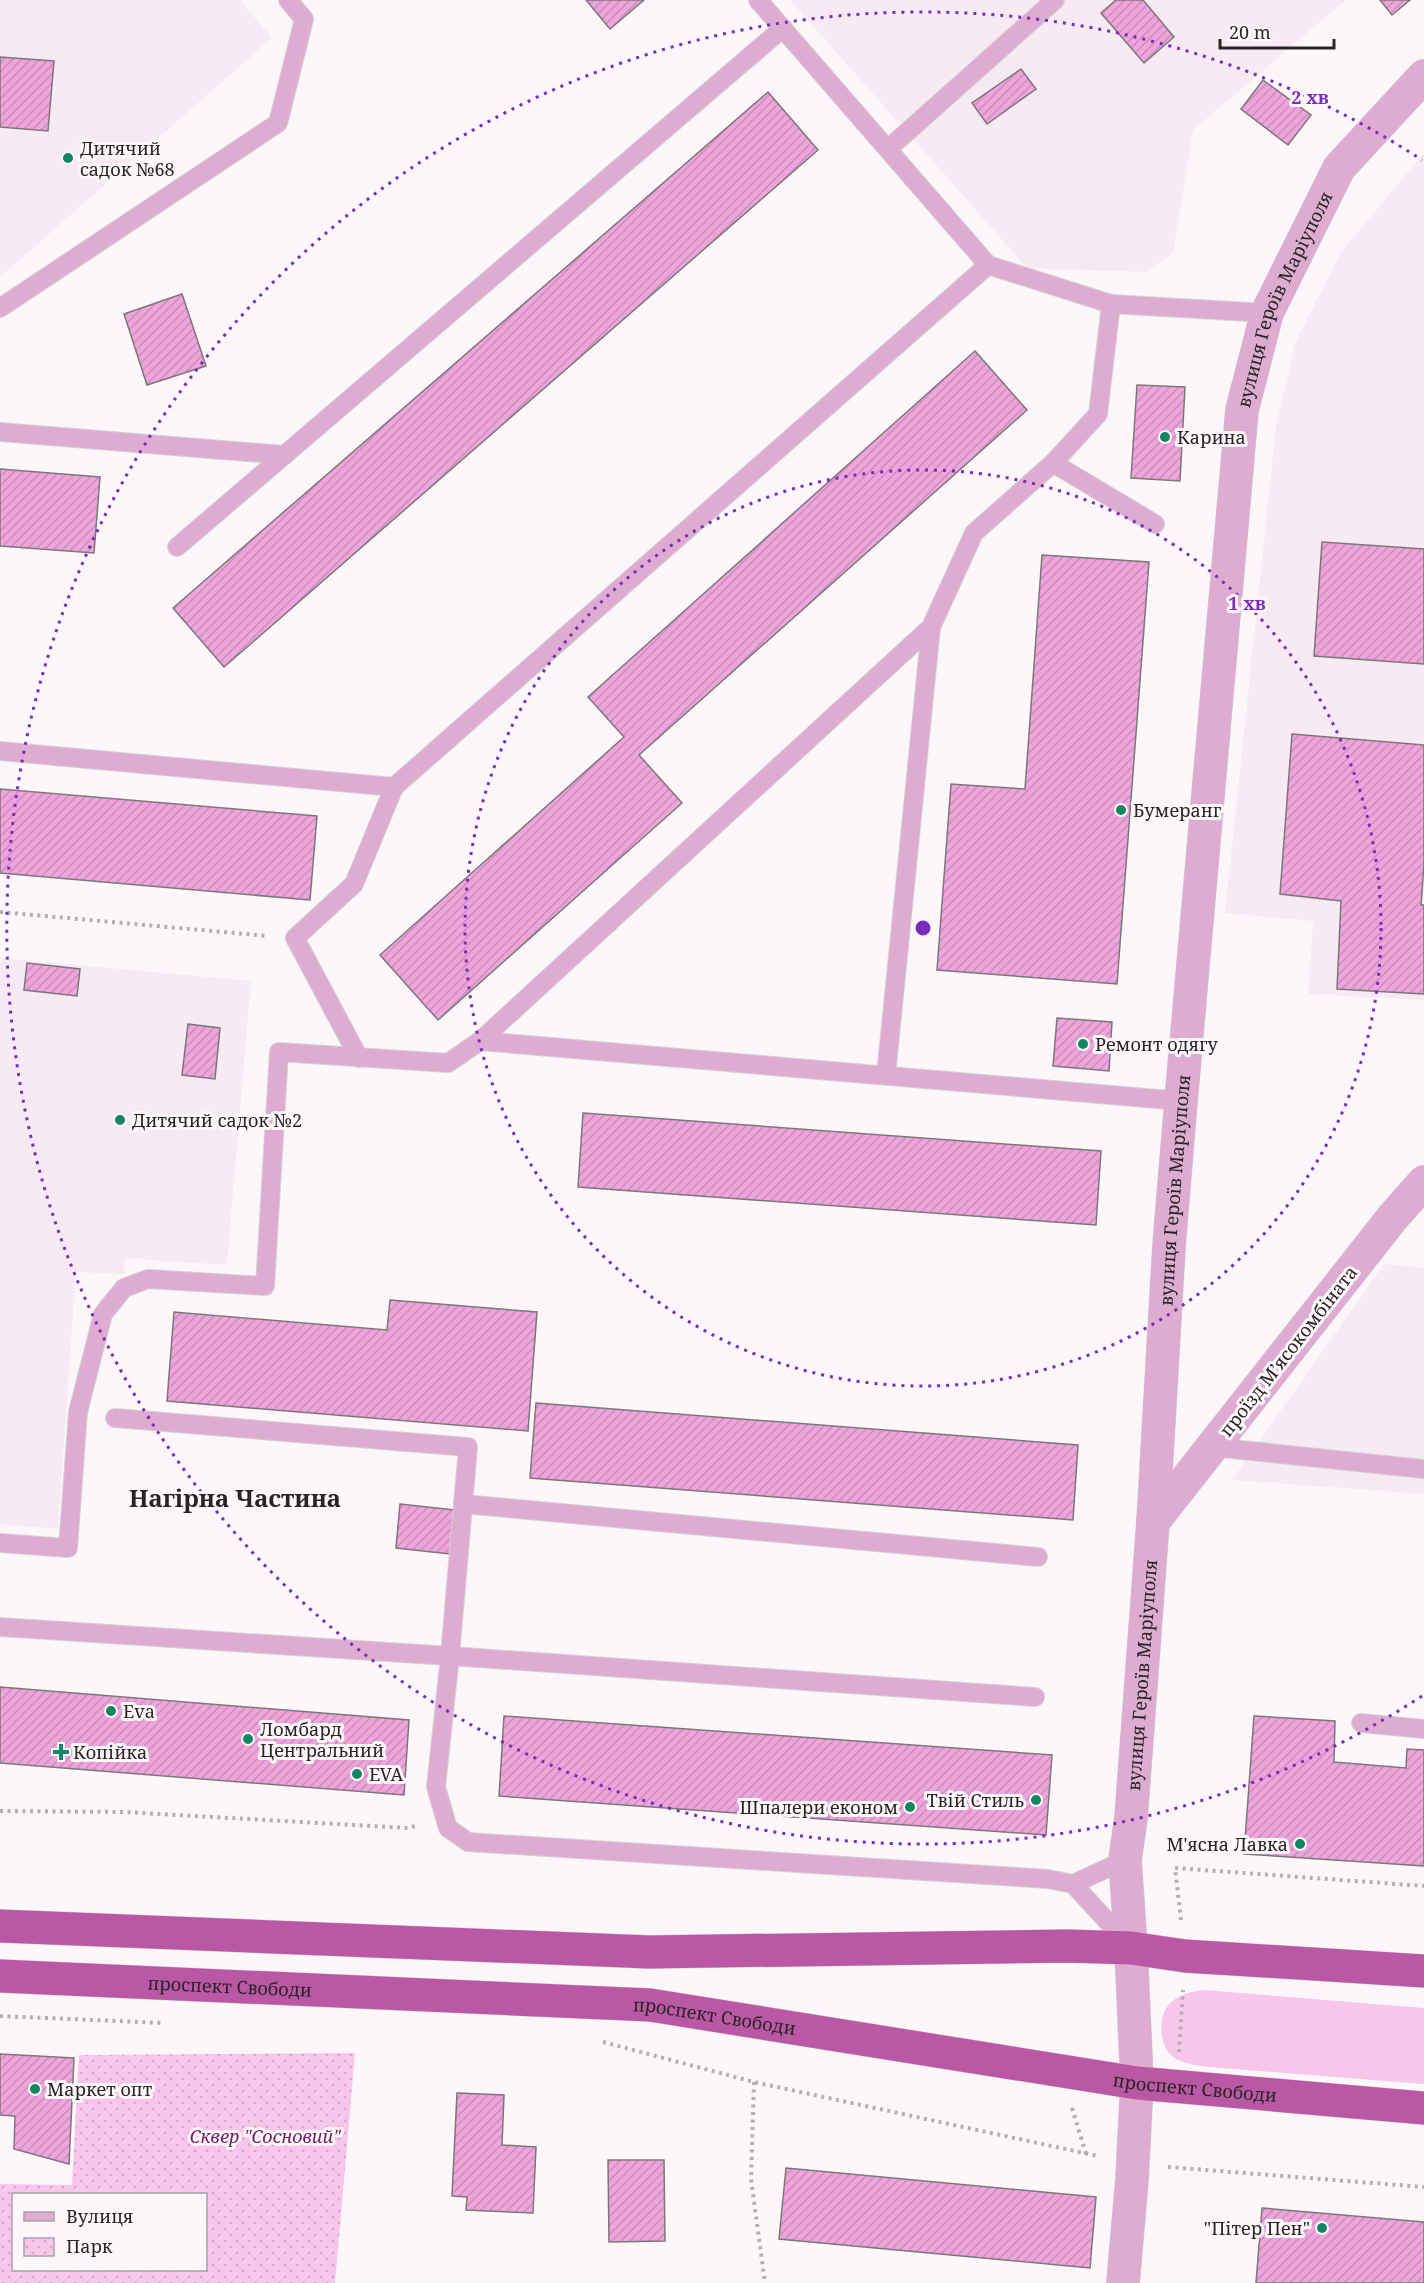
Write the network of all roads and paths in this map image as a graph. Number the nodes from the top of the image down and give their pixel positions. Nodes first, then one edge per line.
1 (288, 0) edge
2 (758, 0) edge
3 (1055, 0) edge
4 (783, 28) junction
5 (1424, 76) edge
6 (888, 149) junction
7 (988, 265) junction
8 (1111, 304) junction
9 (0, 308) edge
10 (1267, 313) junction
11 (0, 432) edge
12 (285, 455) junction
13 (1053, 463) junction
14 (1155, 524) dead end
15 (177, 547) dead end
16 (931, 627) junction
17 (0, 751) edge
18 (394, 788) junction
19 (0, 912) edge
20 (295, 938) junction
21 (480, 1041) junction
22 (359, 1058) junction
23 (886, 1076) junction
24 (1181, 1101) junction
25 (1424, 1182) edge
26 (115, 1418) dead end
27 (1213, 1447) junction
28 (1424, 1469) edge
29 (463, 1504) junction
30 (1153, 1522) junction
31 (0, 1542) edge
32 (1038, 1557) dead end
33 (0, 1627) edge
34 (450, 1656) junction
35 (1035, 1697) dead end
36 (1361, 1724) dead end
37 (1424, 1729) edge
38 (0, 1811) edge
39 (446, 1819) junction
40 (1125, 1860) junction
41 (1073, 1884) junction
42 (1424, 1886) edge
43 (0, 1926) edge
44 (1131, 1948) junction
45 (1185, 1956) junction
46 (1424, 1971) edge
47 (0, 1976) edge
48 (0, 2016) edge
49 (167, 2023) dead end
50 (596, 2040) dead end
51 (754, 2082) junction
52 (1137, 2083) junction
53 (1177, 2086) junction
54 (1424, 2108) edge
55 (1170, 2155) dead end
56 (1133, 2164) junction
57 (1169, 2167) junction
58 (1424, 2187) edge
59 (765, 2283) edge
60 (1123, 2283) edge

1 - 9 lane
2 - 4 lane
3 - 6 lane
4 - 6 lane
4 - 12 lane
5 - 10 street, вулиця Героїв Маріуполя
6 - 7 lane
7 - 8 lane
7 - 18 lane
8 - 10 lane
8 - 13 lane
10 - 24 street, вулиця Героїв Маріуполя
11 - 12 lane
12 - 15 lane
13 - 14 lane
13 - 16 lane
16 - 21 lane
16 - 23 lane
17 - 18 lane
18 - 20 lane
19 - 20 path
20 - 22 lane
21 - 22 lane
21 - 23 lane
22 - 31 lane
23 - 24 lane
24 - 30 street, вулиця Героїв Маріуполя
25 - 27 street, проїзд Мʼясокомбіната
26 - 29 lane
27 - 28 lane
27 - 30 street, проїзд Мʼясокомбіната
29 - 32 lane
29 - 34 lane
30 - 40 street, вулиця Героїв Маріуполя
33 - 34 lane
34 - 35 lane
34 - 39 lane
36 - 37 lane
38 - 39 path
39 - 41 lane
40 - 41 lane
40 - 44 street, вулиця Героїв Маріуполя
41 - 44 lane
42 - 45 path
43 - 44 highway
44 - 45 highway
44 - 52 street, вулиця Героїв Маріуполя
45 - 46 highway
45 - 53 path
47 - 52 highway, проспект Свободи
48 - 49 path
50 - 51 path
51 - 56 path
51 - 59 path
52 - 53 highway, проспект Свободи
52 - 56 street, вулиця Героїв Маріуполя
53 - 54 highway, проспект Свободи
55 - 57 path
56 - 57 path
56 - 60 street, вулиця Героїв Маріуполя
57 - 58 path

